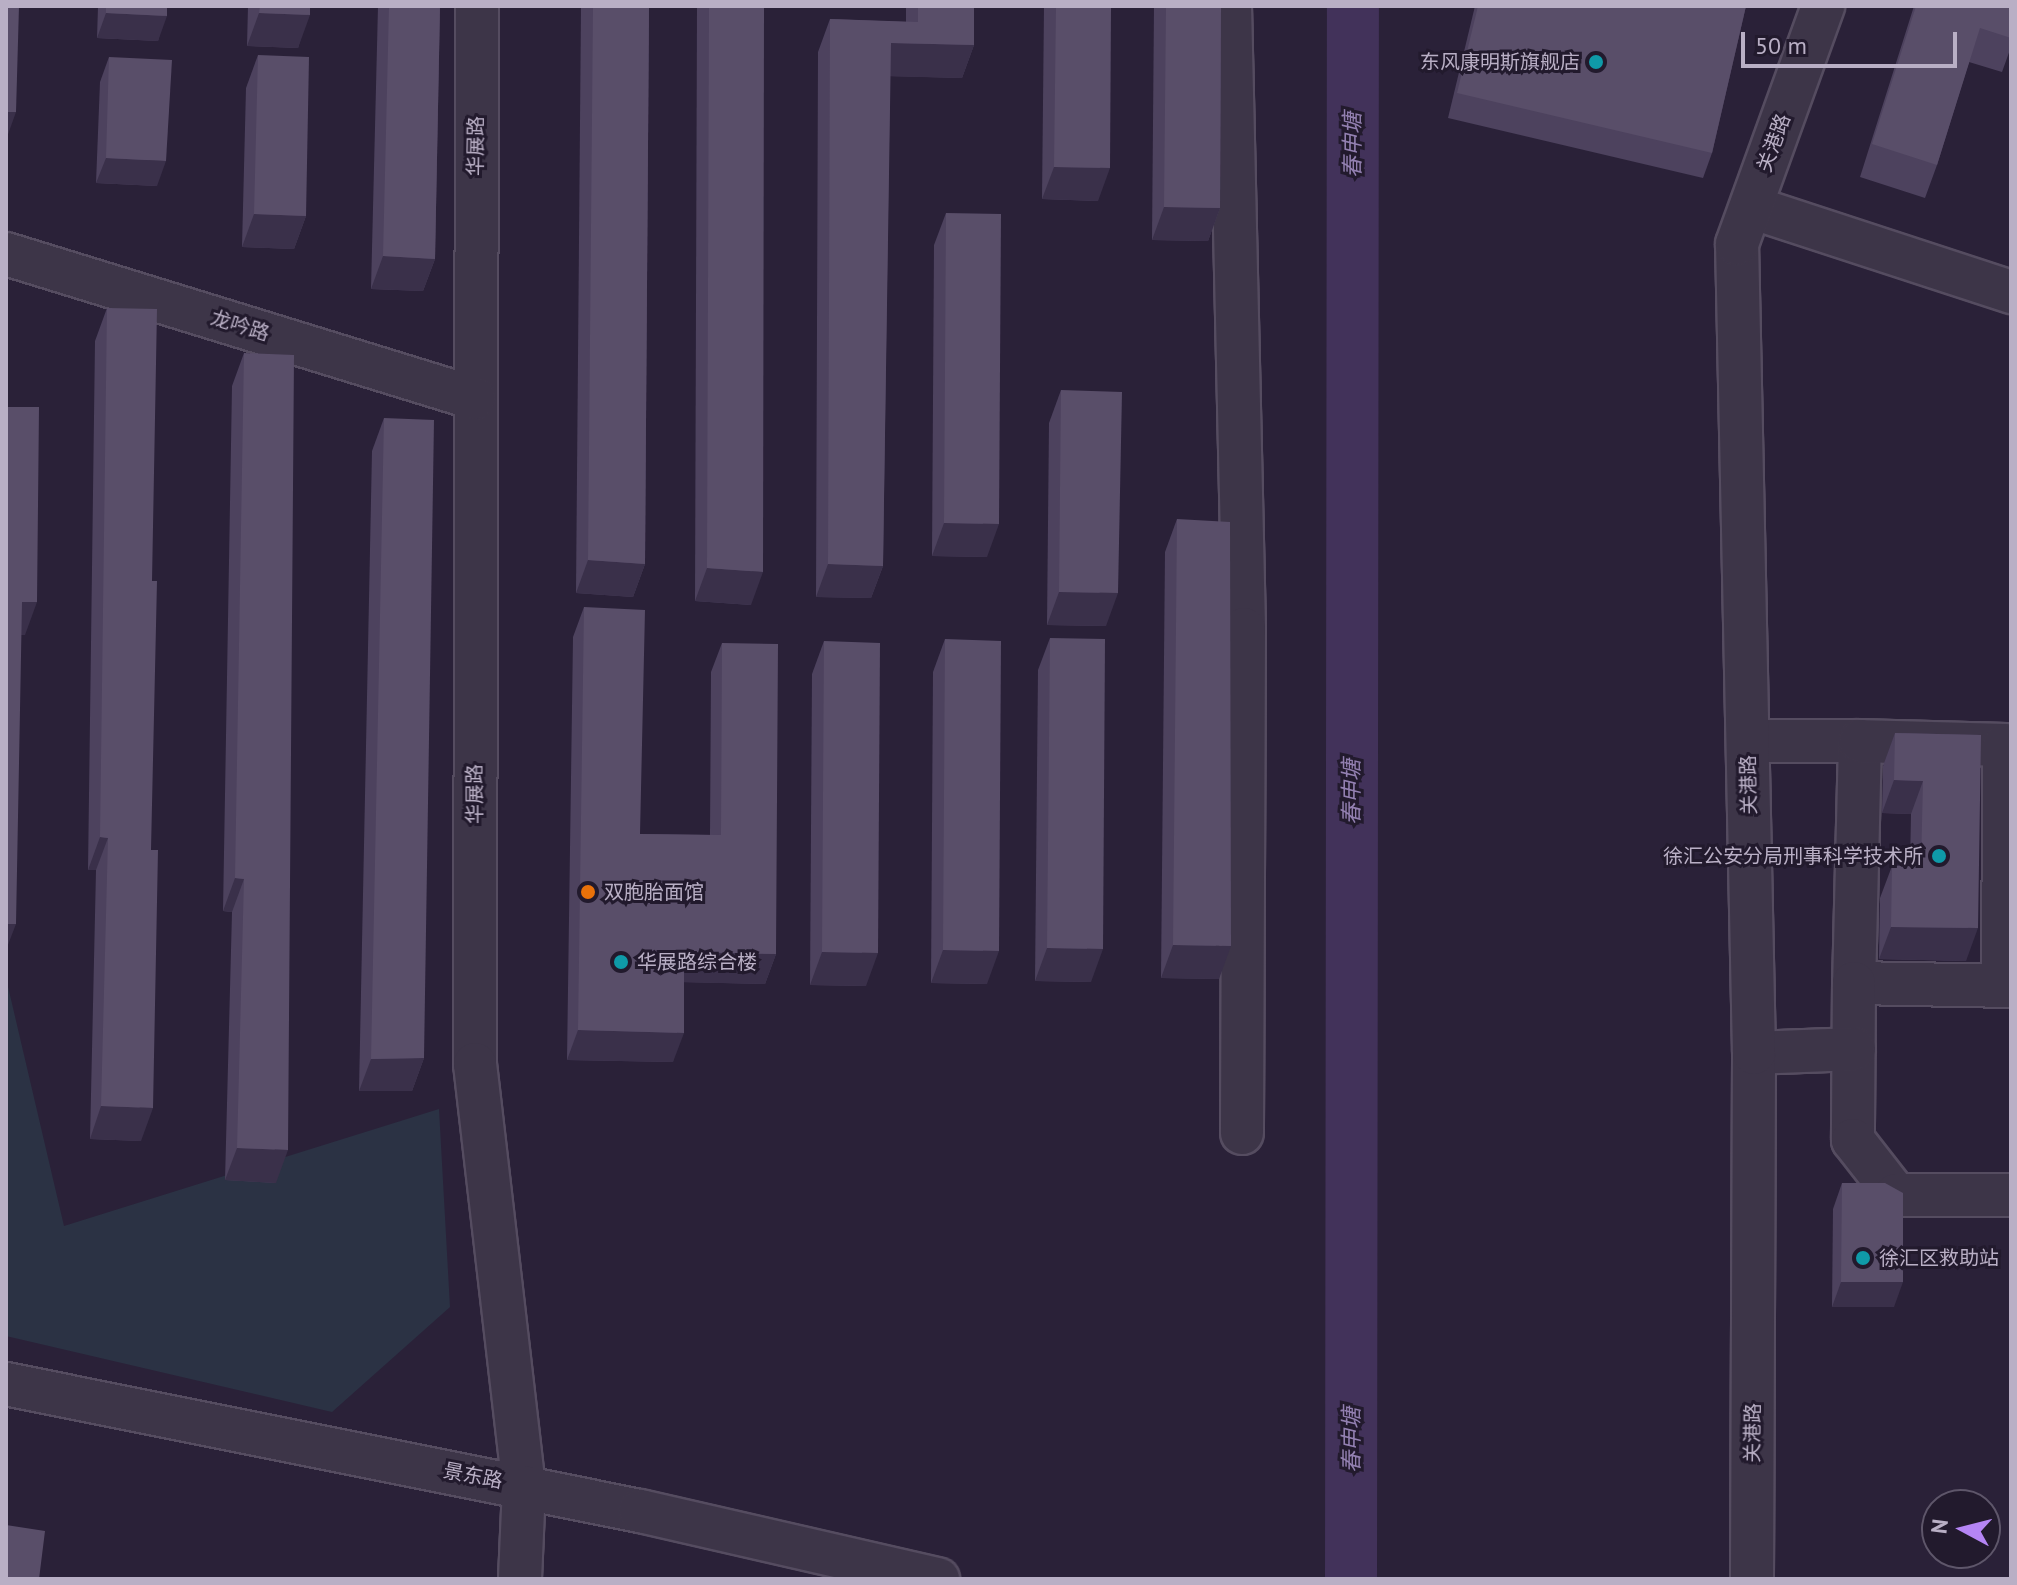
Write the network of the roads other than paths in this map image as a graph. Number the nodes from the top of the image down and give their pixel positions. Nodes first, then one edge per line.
1 (477, 6) edge
2 (1230, 6) edge
3 (1823, 6) edge
4 (1751, 207) junction
5 (6, 254) edge
6 (2011, 292) edge
7 (474, 398) junction
8 (1748, 741) junction
9 (1860, 741) junction
10 (1854, 983) junction
11 (2007, 986) edge
12 (1854, 1049) junction
13 (1754, 1053) junction
14 (1242, 1133) dead end
15 (2011, 1195) edge
16 (6, 1384) edge
17 (524, 1487) junction
18 (520, 1579) edge
19 (938, 1579) edge
20 (1752, 1579) edge

1 - 7 street, 华展路
2 - 14 street
3 - 4 street, 关港路
4 - 6 street
4 - 8 street, 关港路
5 - 7 street, 龙吟路
7 - 17 street, 华展路
8 - 9 street
8 - 13 street, 关港路
9 - 10 street
9 - 11 street
10 - 11 street
10 - 12 street
12 - 13 street
12 - 15 street
13 - 20 street, 关港路
16 - 17 street, 景东路
17 - 18 street, 华展路
17 - 19 street, 景东路

